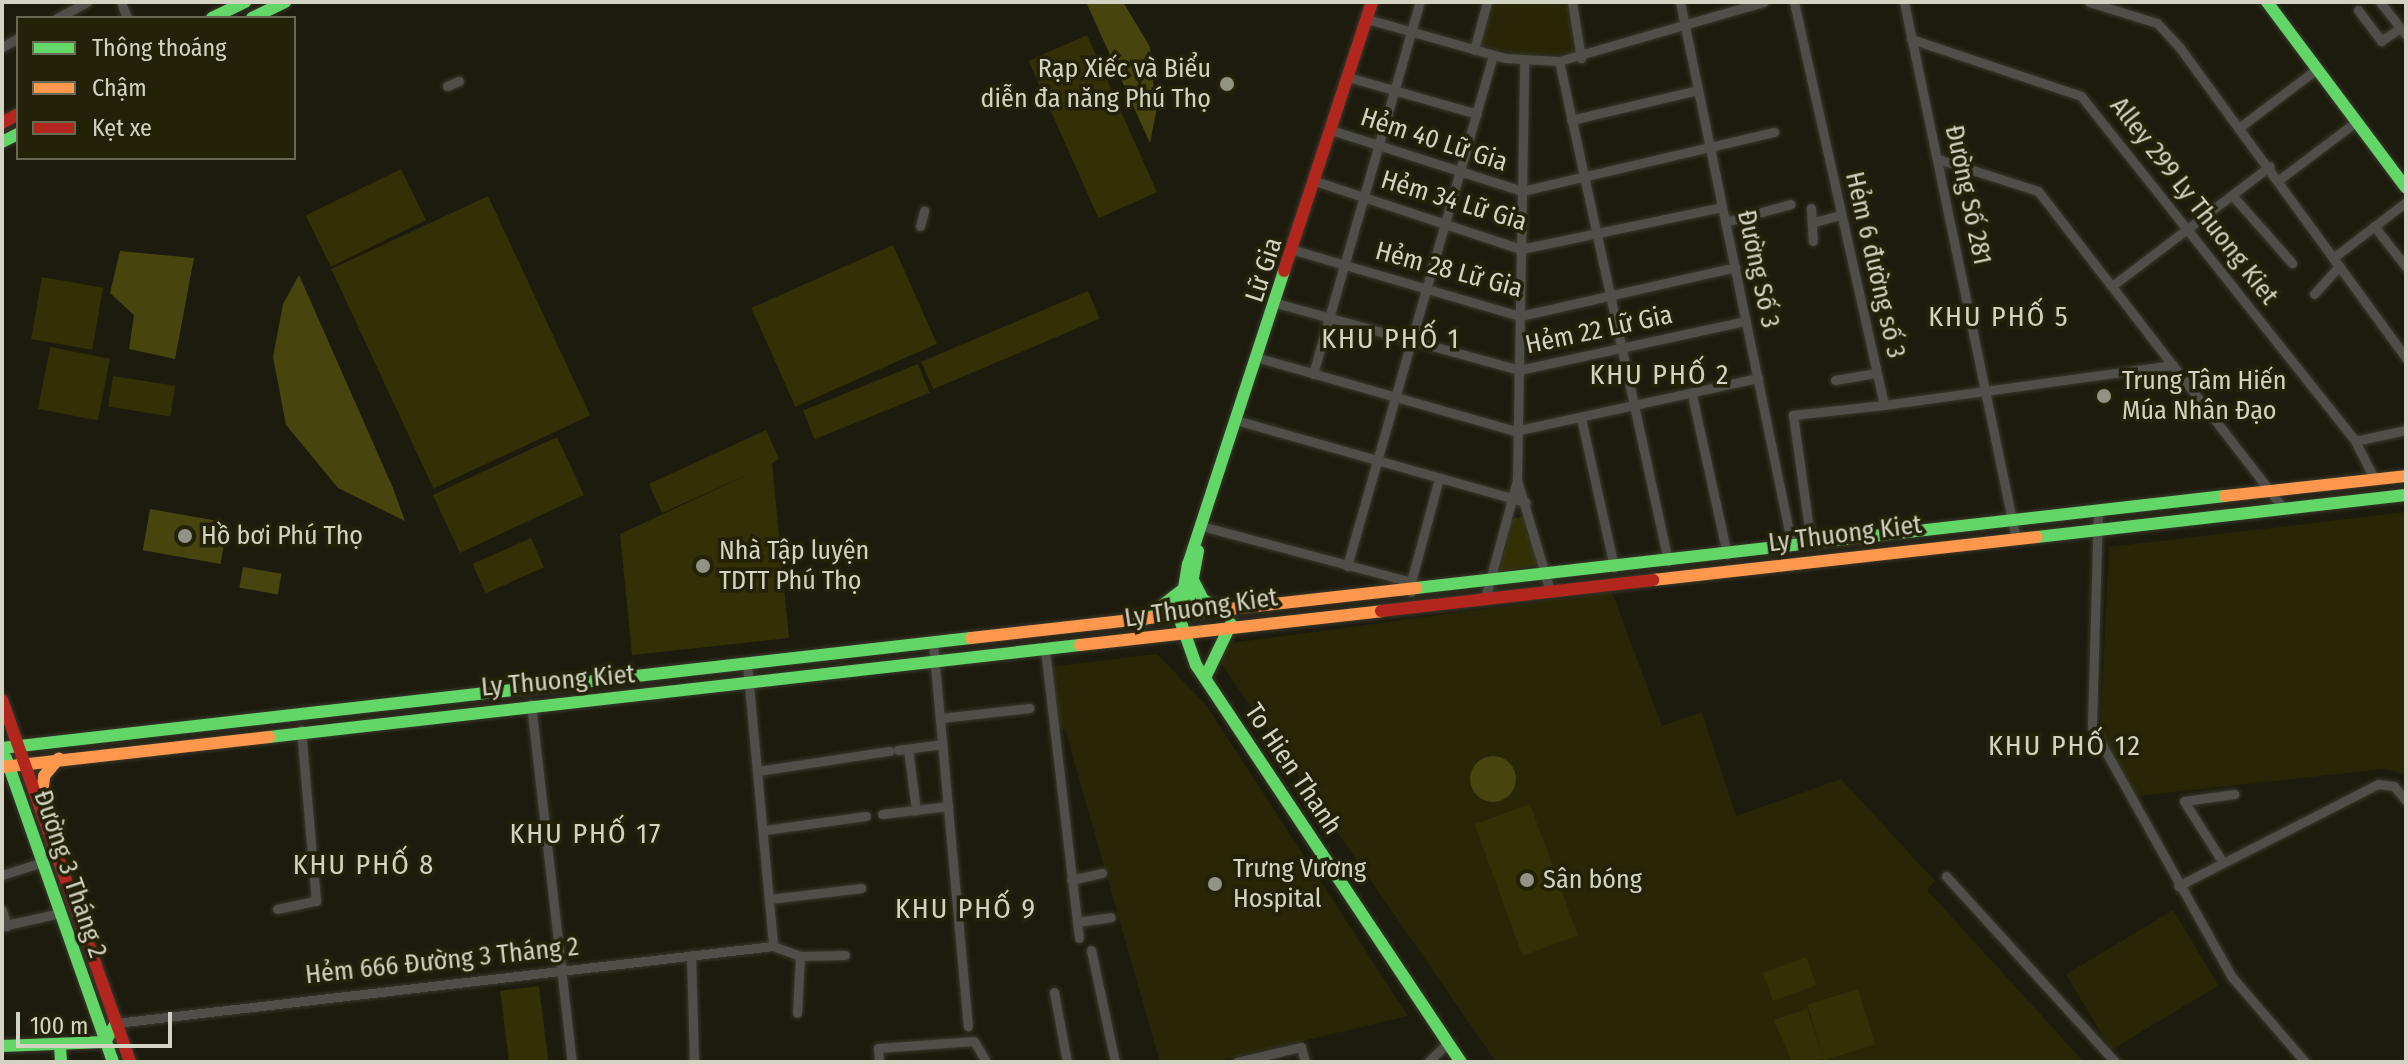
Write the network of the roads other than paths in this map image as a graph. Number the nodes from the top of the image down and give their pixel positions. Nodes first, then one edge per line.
1 (87, 2) edge
2 (245, 2) edge
3 (285, 2) edge
4 (1372, 2) edge
5 (1420, 2) edge
6 (1487, 2) edge
7 (1572, 2) edge
8 (1680, 2) edge
9 (1764, 2) edge
10 (1794, 2) edge
11 (1904, 2) edge
12 (2267, 2) edge
13 (2380, 2) edge
14 (2101, 4) edge
15 (2358, 10) dead end
16 (61, 16) edge
17 (216, 16) edge
18 (256, 16) edge
19 (1367, 19) junction
20 (1685, 29) junction
21 (2403, 31) edge
22 (1411, 32) junction
23 (1911, 39) junction
24 (1474, 50) junction
25 (1493, 55) junction
26 (1581, 58) junction
27 (1524, 61) junction
28 (1559, 61) junction
29 (2318, 68) junction
30 (1348, 77) junction
31 (459, 81) dead end
32 (447, 86) dead end
33 (1698, 90) junction
34 (1394, 91) junction
35 (1477, 114) junction
36 (1571, 120) junction
37 (2357, 121) junction
38 (2240, 127) junction
39 (1331, 130) junction
40 (1774, 132) dead end
41 (1709, 145) junction
42 (1378, 146) junction
43 (1938, 159) junction
44 (2270, 166) junction
45 (1460, 171) junction
46 (1584, 176) junction
47 (2280, 179) junction
48 (1315, 181) junction
49 (2406, 188) edge
50 (1522, 191) junction
51 (2232, 195) junction
52 (1363, 197) junction
53 (2406, 202) edge
54 (1791, 204) dead end
55 (1722, 207) junction
56 (1811, 208) dead end
57 (924, 211) dead end
58 (1841, 215) junction
59 (1725, 222) junction
60 (1814, 222) junction
61 (1445, 224) junction
62 (920, 226) dead end
63 (2374, 226) junction
64 (2188, 228) junction
65 (1597, 235) junction
66 (1813, 241) dead end
67 (1521, 249) junction
68 (1294, 250) junction
69 (2336, 262) junction
70 (2292, 263) dead end
71 (1344, 265) junction
72 (1735, 267) junction
73 (2406, 267) edge
74 (2112, 286) junction
75 (1427, 289) junction
76 (2314, 294) dead end
77 (1610, 296) junction
78 (1276, 303) junction
79 (1520, 316) junction
80 (1330, 318) junction
81 (1746, 321) junction
82 (1412, 340) junction
83 (1621, 348) junction
84 (1259, 358) junction
85 (2406, 358) edge
86 (2173, 365) junction
87 (1519, 370) junction
88 (1876, 373) junction
89 (1313, 374) junction
90 (1758, 378) junction
91 (1835, 380) dead end
92 (1987, 388) junction
93 (1692, 395) junction
94 (1396, 397) junction
95 (1884, 405) junction
96 (1634, 408) junction
97 (1581, 418) junction
98 (1239, 421) junction
99 (2406, 430) edge
100 (1515, 431) junction
101 (2355, 441) junction
102 (1376, 461) junction
103 (2406, 476) edge
104 (1439, 478) junction
105 (1517, 480) junction
106 (2375, 480) junction
107 (2269, 491) junction
108 (2406, 495) edge
109 (1512, 498) junction
110 (1526, 502) junction
111 (2283, 508) junction
112 (2098, 510) junction
113 (2013, 518) junction
114 (1205, 527) junction
115 (2100, 529) junction
116 (2016, 539) junction
117 (1811, 543) junction
118 (1792, 546) junction
119 (1198, 551) junction
120 (1727, 554) junction
121 (1668, 561) junction
122 (1347, 566) junction
123 (1614, 570) junction
124 (1547, 578) junction
125 (1194, 582) junction
126 (1489, 584) junction
127 (1411, 587) junction
128 (1550, 591) junction
129 (1485, 599) junction
130 (1180, 604) junction
131 (1241, 613) junction
132 (1142, 621) junction
133 (1231, 624) junction
134 (1182, 633) junction
135 (933, 643) junction
136 (1045, 649) junction
137 (935, 658) junction
138 (747, 664) junction
139 (1205, 678) junction
140 (749, 682) junction
141 (2, 700) edge
142 (531, 704) junction
143 (1029, 708) dead end
144 (941, 718) junction
145 (11, 724) junction
146 (301, 730) junction
147 (42, 744) junction
148 (943, 744) junction
149 (19, 746) junction
150 (2, 748) edge
151 (899, 750) junction
152 (59, 758) junction
153 (25, 763) junction
154 (5, 767) edge
155 (758, 771) junction
156 (2235, 794) dead end
157 (2406, 801) edge
158 (949, 806) junction
159 (40, 807) junction
160 (916, 810) junction
161 (882, 814) dead end
162 (866, 816) dead end
163 (765, 830) junction
164 (2220, 858) junction
165 (43, 862) junction
166 (1102, 873) dead end
167 (2, 875) edge
168 (1946, 876) dead end
169 (1071, 880) junction
170 (2178, 886) junction
171 (861, 888) dead end
172 (770, 899) junction
173 (277, 909) dead end
174 (2, 910) edge
175 (60, 913) junction
176 (1111, 917) dead end
177 (1077, 922) junction
178 (4, 926) edge
179 (1079, 938) dead end
180 (773, 946) junction
181 (1091, 950) dead end
182 (691, 955) junction
183 (845, 955) dead end
184 (800, 956) junction
185 (559, 970) junction
186 (1054, 992) dead end
187 (797, 1013) dead end
188 (116, 1023) junction
189 (968, 1026) dead end
190 (105, 1042) junction
191 (1448, 1043) junction
192 (60, 1044) junction
193 (2, 1046) edge
194 (61, 1062) edge
195 (113, 1062) edge
196 (130, 1062) edge
197 (572, 1062) edge
198 (694, 1062) edge
199 (879, 1062) edge
200 (986, 1062) edge
201 (1067, 1062) edge
202 (1115, 1062) edge
203 (1237, 1062) edge
204 (1305, 1062) edge
205 (1428, 1062) edge
206 (1461, 1062) edge
207 (2115, 1062) edge
208 (2305, 1062) edge

1 - 16 street
2 - 17 main road
3 - 18 main road
4 - 19 main road, Lữ Gia
5 - 22 street
6 - 24 street
7 - 26 street
8 - 20 street, Đường Số 3
9 - 20 street
10 - 58 street, Hẻm 6 đường số 3
11 - 23 street, Đường Số 281
12 - 29 main road
13 - 21 street
14 - 38 street
15 - 21 street
19 - 22 street
19 - 30 main road, Lữ Gia
20 - 26 street
20 - 33 street, Đường Số 3
22 - 24 street
22 - 34 street
23 - 43 street, Đường Số 281
23 - 64 street, Alley 299 Ly Thuong Kiet
24 - 25 street
25 - 27 street
25 - 35 street
26 - 28 street
27 - 28 street
27 - 50 street
28 - 36 street
29 - 37 main road
29 - 38 street
30 - 34 street
30 - 39 main road, Lữ Gia
31 - 32 street
33 - 36 street
33 - 41 street, Đường Số 3
34 - 35 street
34 - 42 street
35 - 45 street
36 - 46 street
37 - 47 street
37 - 49 main road
38 - 44 street
39 - 42 street, Hẻm 40 Lữ Gia
39 - 48 main road, Lữ Gia
40 - 41 street, Hẻm 40 Lữ Gia
41 - 46 street, Hẻm 40 Lữ Gia
41 - 55 street, Đường Số 3
42 - 45 street, Hẻm 40 Lữ Gia
42 - 52 street
43 - 74 street
43 - 92 street, Đường Số 281
44 - 47 street
44 - 51 street
45 - 50 street, Hẻm 40 Lữ Gia
45 - 61 street
46 - 50 street, Hẻm 40 Lữ Gia
46 - 65 street
47 - 69 street
48 - 52 street, Hẻm 34 Lữ Gia
48 - 68 main road, Lữ Gia
50 - 67 street
51 - 64 street
51 - 70 street
52 - 61 street, Hẻm 34 Lữ Gia
52 - 71 street
53 - 63 street
54 - 59 street
55 - 59 street, Đường Số 3
55 - 65 street, Hẻm 34 Lữ Gia
56 - 60 street
57 - 62 street
58 - 60 street
58 - 88 street, Hẻm 6 đường số 3
59 - 72 street, Đường Số 3
60 - 66 street
61 - 67 street, Hẻm 34 Lữ Gia
61 - 75 street
63 - 69 street
63 - 73 street
64 - 74 street
64 - 101 street, Alley 299 Ly Thuong Kiet
65 - 67 street, Hẻm 34 Lữ Gia
65 - 77 street
67 - 79 street
68 - 71 street, Hẻm 28 Lữ Gia
68 - 78 main road, Lữ Gia
69 - 76 street
69 - 85 street
71 - 75 street, Hẻm 28 Lữ Gia
71 - 80 street
72 - 77 street, Hẻm 28 Lữ Gia
72 - 81 street, Đường Số 3
74 - 86 street
75 - 79 street, Hẻm 28 Lữ Gia
75 - 82 street
77 - 79 street, Hẻm 28 Lữ Gia
77 - 83 street
78 - 80 street, Hẻm 22 Lữ Gia
78 - 84 main road, Lữ Gia
79 - 87 street
80 - 82 street, Hẻm 22 Lữ Gia
80 - 89 street
81 - 83 street, Hẻm 22 Lữ Gia
81 - 90 street, Đường Số 3
82 - 87 street, Hẻm 22 Lữ Gia
82 - 94 street
83 - 87 street, Hẻm 22 Lữ Gia
83 - 96 street
84 - 89 street
84 - 98 main road, Lữ Gia
86 - 92 street
86 - 107 street
87 - 100 street
88 - 91 street
88 - 95 street, Hẻm 6 đường số 3
89 - 94 street
90 - 93 street
90 - 118 street, Đường Số 3
92 - 95 street
92 - 113 street, Đường Số 281
93 - 96 street
93 - 120 street
94 - 100 street
94 - 102 street
95 - 117 street
96 - 97 street
96 - 121 street
97 - 100 street
97 - 123 street
98 - 102 street
98 - 114 main road, Lữ Gia
99 - 101 street
100 - 105 street
101 - 106 street, Alley 299 Ly Thuong Kiet
102 - 104 street
102 - 122 street
103 - 106 main road, Ly Thuong Kiet
104 - 109 street
104 - 127 street
105 - 109 street
105 - 110 street
106 - 107 main road, Ly Thuong Kiet
107 - 111 street
107 - 112 main road, Ly Thuong Kiet
108 - 111 main road, Ly Thuong Kiet
109 - 110 street
109 - 126 street
110 - 124 street
111 - 115 main road, Ly Thuong Kiet
112 - 113 main road, Ly Thuong Kiet
112 - 115 street
113 - 116 street, Đường Số 281
113 - 117 main road, Ly Thuong Kiet
114 - 119 main road, Lữ Gia
114 - 122 street
115 - 116 main road, Ly Thuong Kiet
115 - 170 street
116 - 128 main road, Ly Thuong Kiet
117 - 118 main road, Ly Thuong Kiet
118 - 120 main road, Ly Thuong Kiet
119 - 125 main road, Lữ Gia
119 - 130 main road, Lữ Gia
120 - 121 main road, Ly Thuong Kiet
121 - 123 main road, Ly Thuong Kiet
122 - 127 street
123 - 124 main road, Ly Thuong Kiet
124 - 126 main road, Ly Thuong Kiet
124 - 128 street
125 - 130 main road, Lữ Gia
125 - 131 main road
126 - 127 main road, Ly Thuong Kiet
126 - 129 street
127 - 131 main road, Ly Thuong Kiet
128 - 129 main road, Ly Thuong Kiet
129 - 133 main road, Ly Thuong Kiet
130 - 131 main road, Ly Thuong Kiet
130 - 132 main road, Ly Thuong Kiet
130 - 132 main road
130 - 134 main road, To Hien Thanh
132 - 135 main road, Ly Thuong Kiet
133 - 134 main road, Ly Thuong Kiet
133 - 139 main road
134 - 136 main road, Ly Thuong Kiet
134 - 139 main road, To Hien Thanh
135 - 137 street
135 - 138 main road, Ly Thuong Kiet
136 - 137 main road, Ly Thuong Kiet
136 - 169 street
137 - 140 main road, Ly Thuong Kiet
137 - 144 street
138 - 140 street
138 - 147 main road, Ly Thuong Kiet
139 - 191 main road, To Hien Thanh
140 - 142 main road, Ly Thuong Kiet
140 - 155 street
141 - 145 main road, Đường 3 Tháng 2
142 - 146 main road, Ly Thuong Kiet
142 - 185 street
143 - 144 street
144 - 148 street
145 - 147 main road
145 - 149 main road, Đường 3 Tháng 2
146 - 152 main road, Ly Thuong Kiet
146 - 173 street
147 - 149 main road, Ly Thuong Kiet
148 - 151 street
148 - 158 street
149 - 150 main road, Ly Thuong Kiet
149 - 153 main road, Đường 3 Tháng 2
150 - 154 main road, Đường 3 Tháng 2
151 - 155 street
151 - 160 street
152 - 153 main road, Ly Thuong Kiet
152 - 159 main road
153 - 154 main road, Ly Thuong Kiet
153 - 159 main road, Đường 3 Tháng 2
154 - 165 main road, Đường 3 Tháng 2
155 - 163 street
156 - 164 street
157 - 164 street
158 - 160 street
158 - 189 street
159 - 188 main road, Đường 3 Tháng 2
160 - 161 street
162 - 163 street
163 - 172 street
164 - 170 street
165 - 167 street
165 - 175 main road, Đường 3 Tháng 2
166 - 169 street
168 - 207 street
169 - 177 street
170 - 208 street
171 - 172 street
172 - 180 street
174 - 178 street
175 - 178 street
175 - 190 main road, Đường 3 Tháng 2
176 - 177 street
177 - 179 street
180 - 182 street, Hẻm 666 Đường 3 Tháng 2
180 - 184 street
181 - 202 street
182 - 185 street, Hẻm 666 Đường 3 Tháng 2
182 - 198 street
183 - 184 street
184 - 187 street
185 - 188 street, Hẻm 666 Đường 3 Tháng 2
185 - 197 street
186 - 201 street
188 - 190 main road
188 - 196 main road, Đường 3 Tháng 2
190 - 192 main road
190 - 195 main road, Đường 3 Tháng 2
191 - 205 street
191 - 206 main road, To Hien Thanh
192 - 193 main road
192 - 194 main road
199 - 200 street
203 - 204 street

